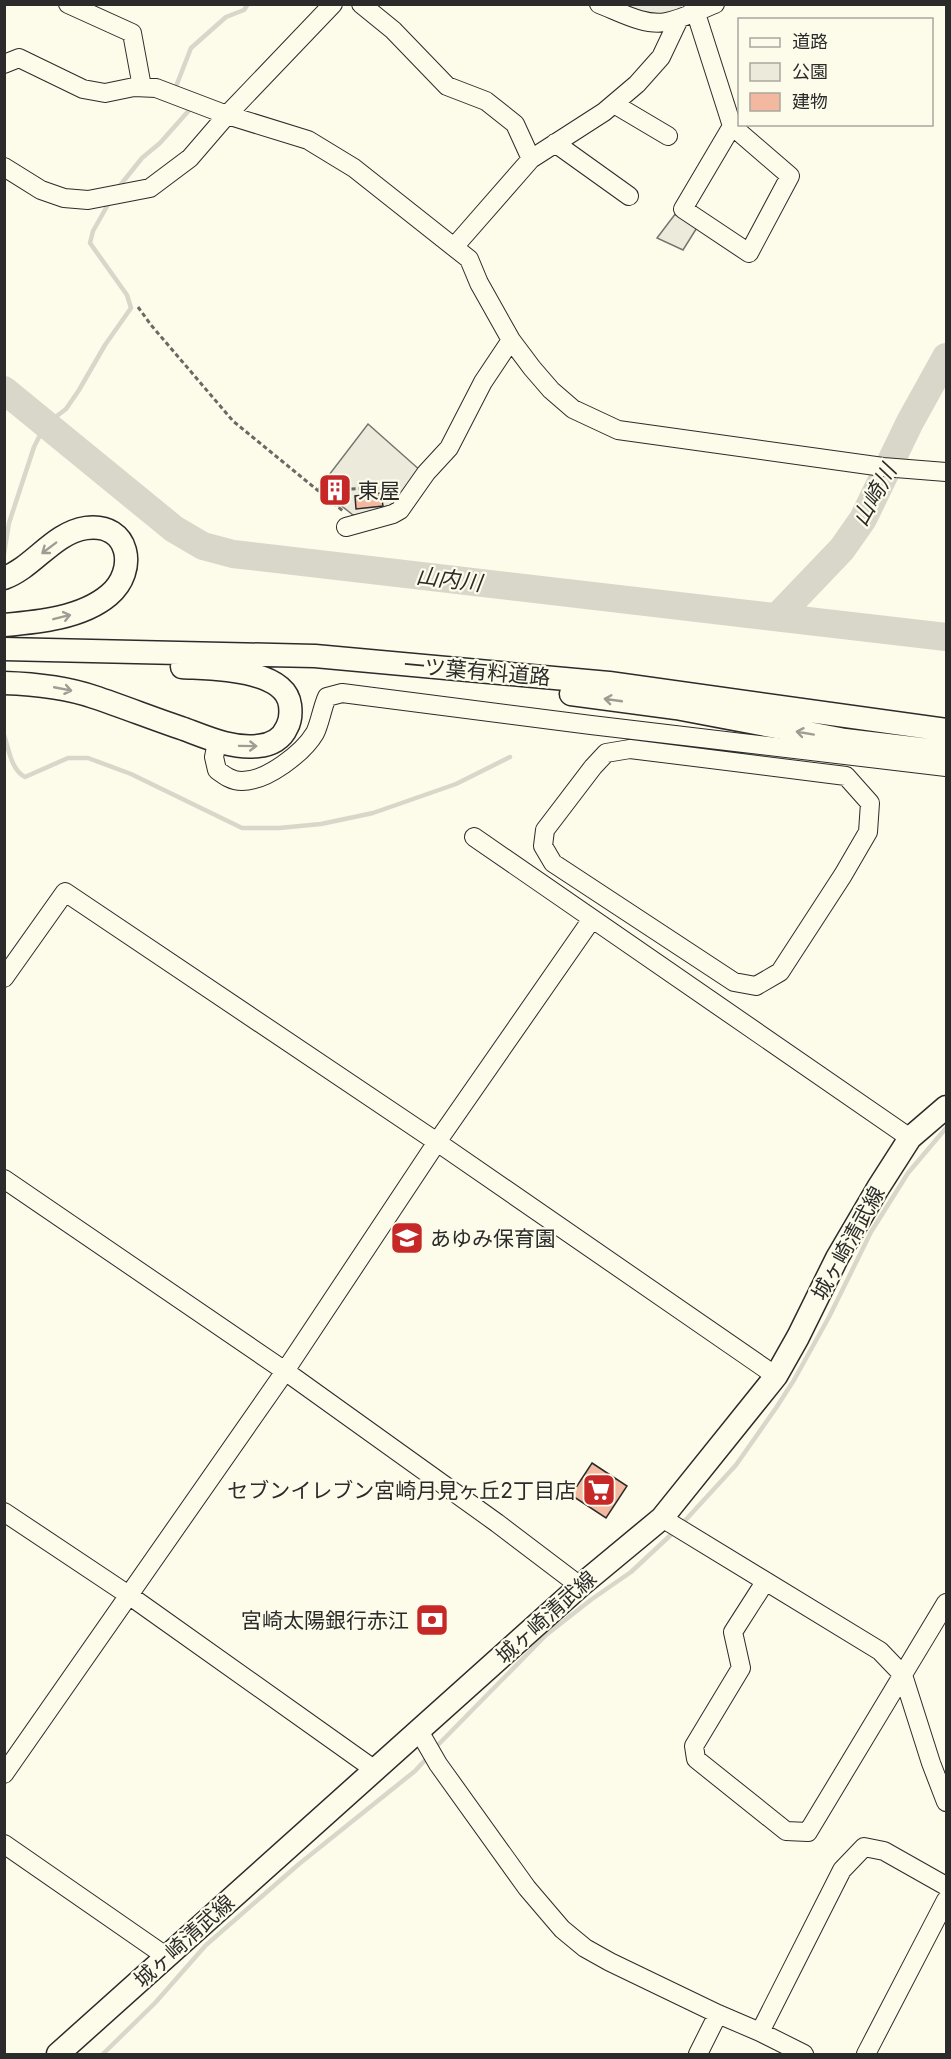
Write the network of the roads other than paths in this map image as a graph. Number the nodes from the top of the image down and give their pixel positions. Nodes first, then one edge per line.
1 (68, 4) edge
2 (333, 4) edge
3 (361, 4) edge
4 (599, 4) edge
5 (715, 4) edge
6 (694, 8) edge
7 (679, 19) junction
8 (4, 64) edge
9 (142, 87) junction
10 (614, 104) junction
11 (227, 116) junction
12 (732, 126) junction
13 (668, 136) dead end
14 (555, 143) junction
15 (531, 159) junction
16 (4, 167) edge
17 (629, 196) dead end
18 (454, 248) junction
19 (512, 340) junction
20 (945, 472) edge
21 (352, 525) road end
22 (4, 578) edge
23 (4, 625) edge
24 (4, 650) edge
25 (432, 667) junction
26 (4, 683) edge
27 (946, 730) edge
28 (217, 742) junction
29 (946, 752) edge
30 (946, 767) edge
31 (474, 837) dead end
32 (624, 910) junction
33 (592, 919) junction
34 (609, 931) junction
35 (4, 978) edge
36 (946, 1107) edge
37 (910, 1138) junction
38 (437, 1142) junction
39 (4, 1179) edge
40 (285, 1371) junction
41 (776, 1376) junction
42 (4, 1512) edge
43 (666, 1520) junction
44 (765, 1582) junction
45 (580, 1586) junction
46 (130, 1596) junction
47 (946, 1603) edge
48 (903, 1676) junction
49 (422, 1737) junction
50 (375, 1770) junction
51 (4, 1774) edge
52 (946, 1798) edge
53 (4, 1844) edge
54 (946, 1886) edge
55 (946, 1900) edge
56 (167, 1957) junction
57 (718, 2014) junction
58 (760, 2032) junction
59 (58, 2055) edge
60 (698, 2055) edge
61 (804, 2055) edge
62 (866, 2055) edge

1 - 9 street
2 - 11 street
3 - 15 street
4 - 7 street
5 - 6 street
6 - 7 street
6 - 12 street
7 - 10 street
8 - 9 street
9 - 11 street
10 - 13 street
10 - 14 street
11 - 16 street
11 - 18 street
12 - 12 street
14 - 15 street
14 - 17 street
15 - 18 street
18 - 19 street
19 - 20 street
19 - 21 street
23 -> 22 main road
24 - 25 main road, 一ツ葉有料道路
28 -> 24 main road
25 - 27 main road, 一ツ葉有料道路
29 -> 25 main road
26 -> 28 main road
28 - 30 street
31 - 33 street
32 - 32 street
32 - 34 street
33 - 34 street
33 - 38 street
34 - 37 street
35 - 38 street
36 - 37 main road, 城ヶ崎清武線
37 - 41 main road, 城ヶ崎清武線
38 - 40 street
38 - 41 street
39 - 40 street
40 - 45 street
40 - 46 street
41 - 43 main road, 城ヶ崎清武線
42 - 46 street
43 - 44 street
43 - 45 main road, 城ヶ崎清武線
44 - 48 street
44 - 48 street
45 - 49 main road, 城ヶ崎清武線
46 - 50 street
46 - 51 street
47 - 48 street
48 - 52 street
49 - 50 main road, 城ヶ崎清武線
49 - 57 street
50 - 56 main road, 城ヶ崎清武線
53 - 56 street
54 - 58 street
55 - 62 street
56 - 59 main road, 城ヶ崎清武線
57 - 58 street
57 - 60 street
58 - 61 street

